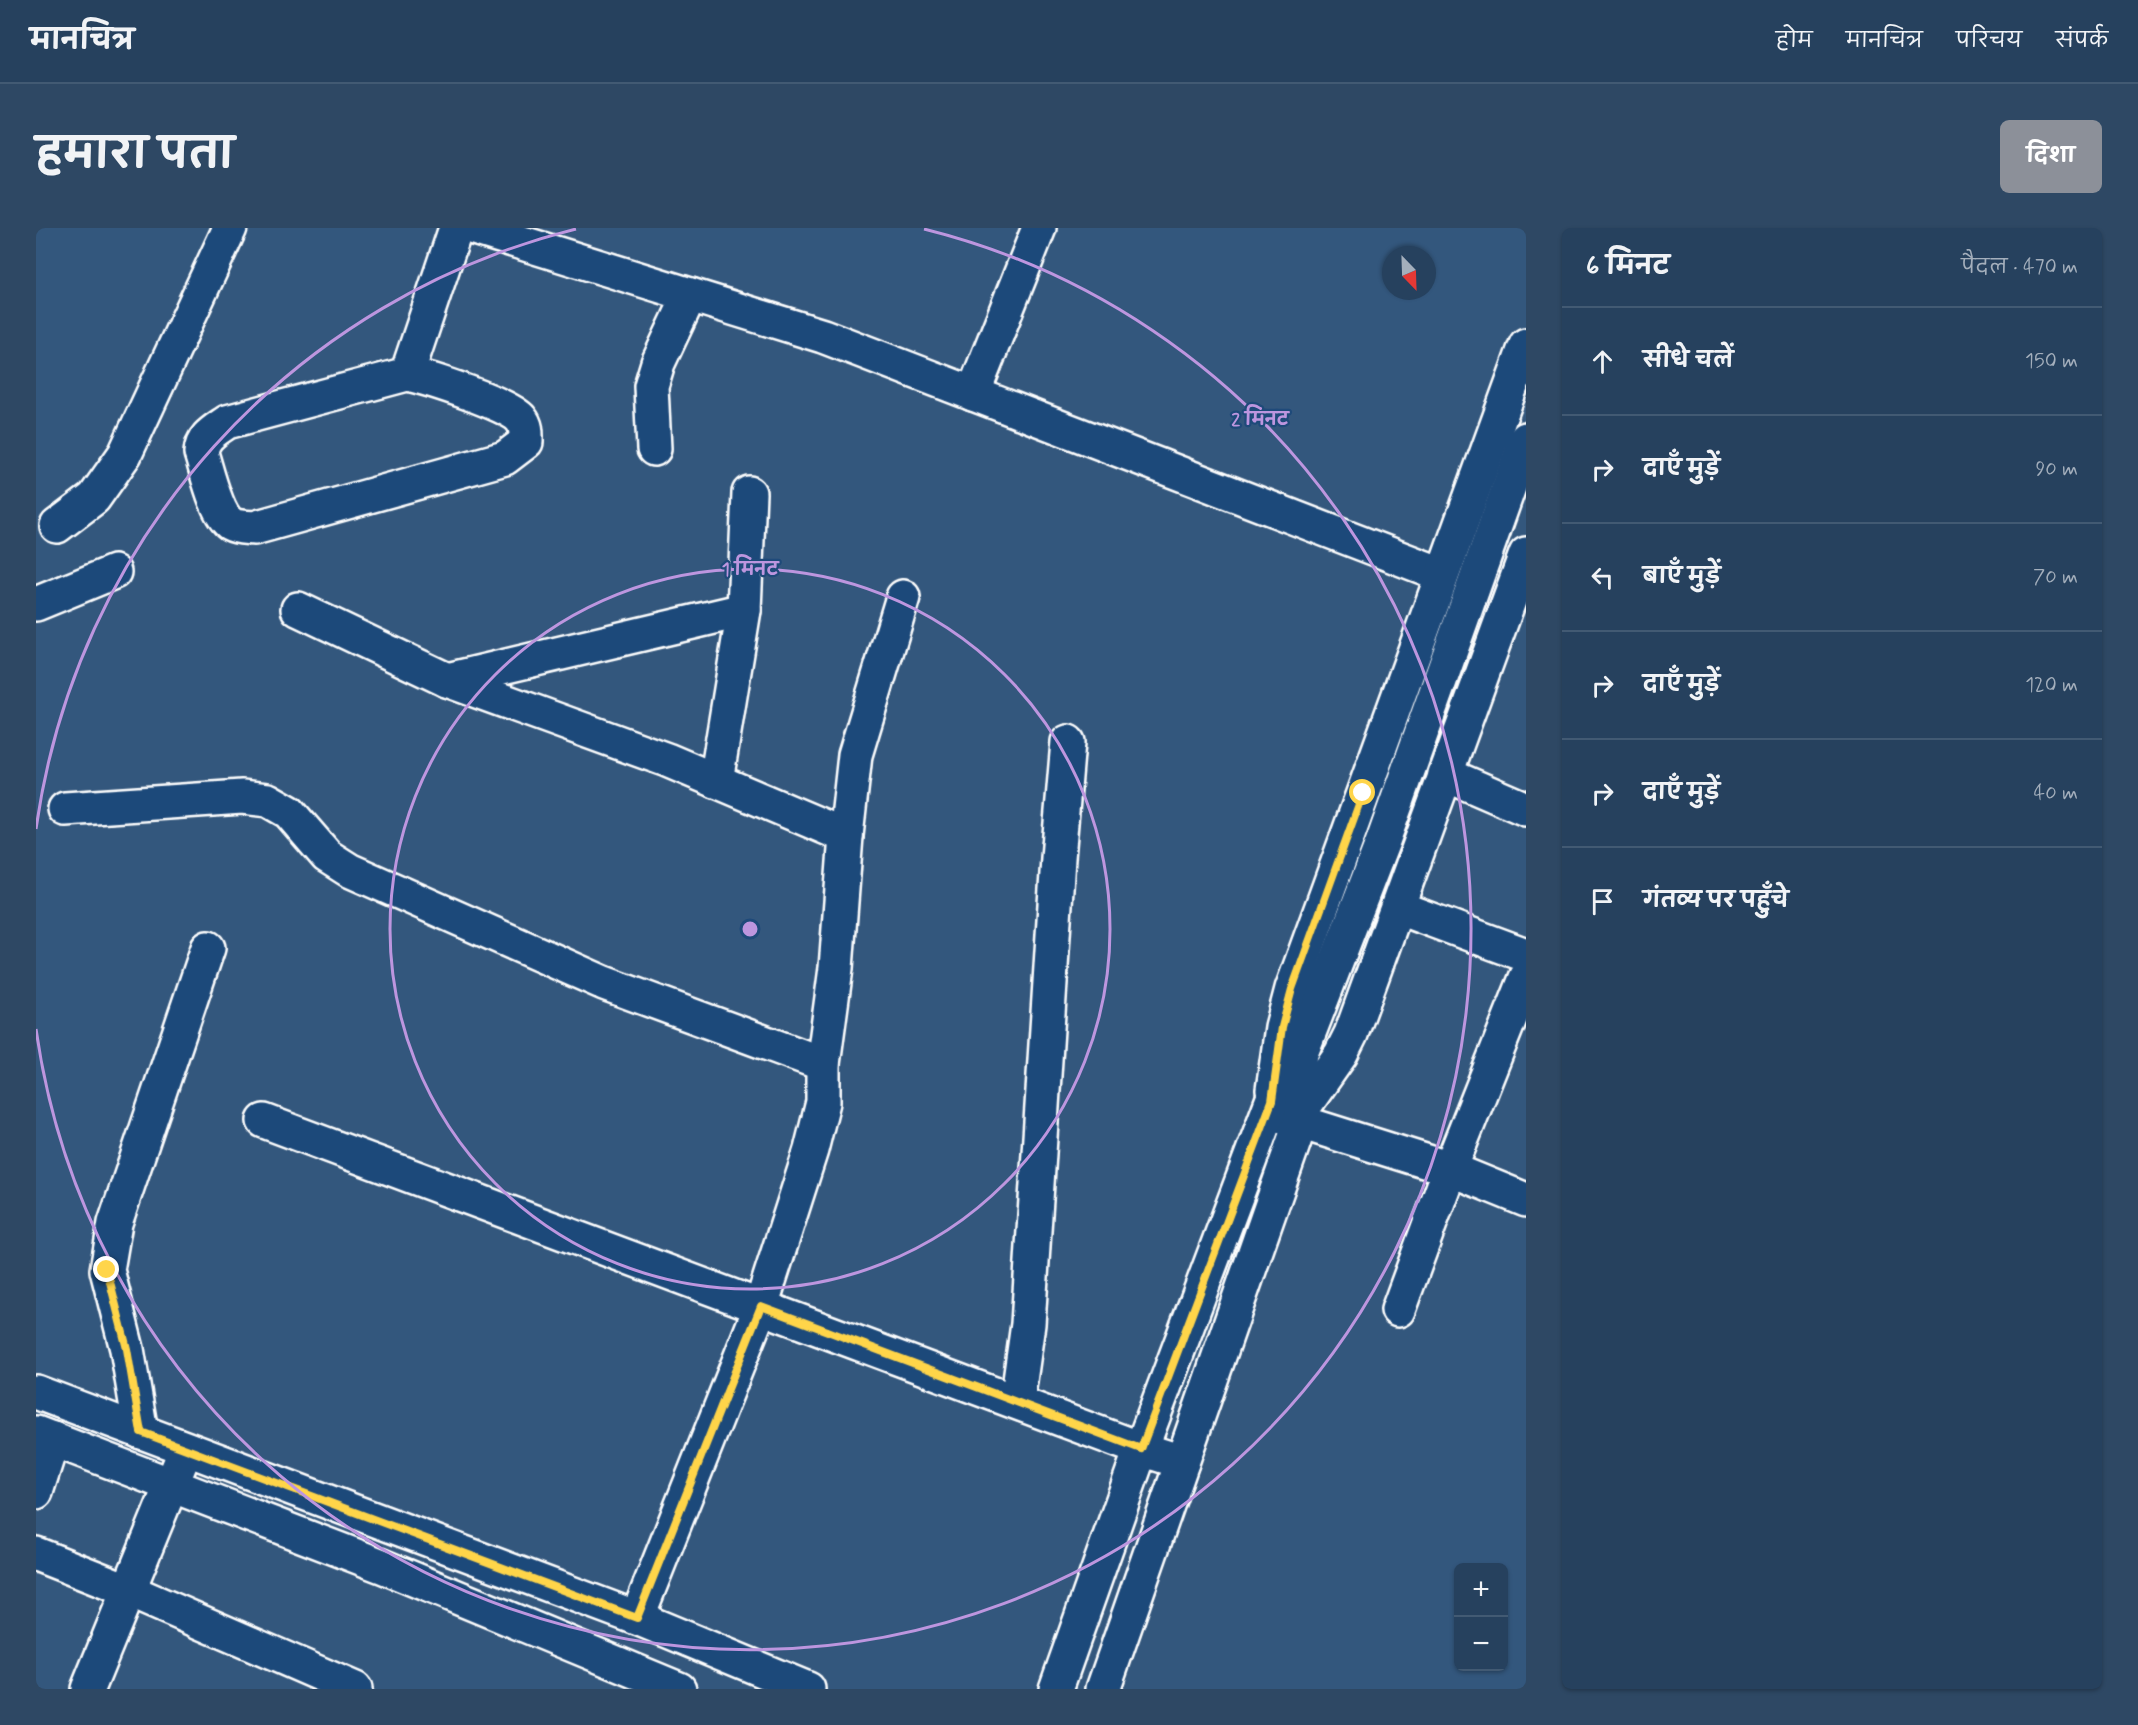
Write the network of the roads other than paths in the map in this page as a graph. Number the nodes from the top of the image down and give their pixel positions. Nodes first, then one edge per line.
1 (230, 228) edge
2 (456, 228) edge
3 (474, 228) edge
4 (1039, 228) edge
5 (690, 295) junction
6 (1526, 345) edge
7 (407, 374) junction
8 (973, 394) junction
9 (1526, 439) edge
10 (654, 449) dead end
11 (749, 493) dead end
12 (57, 526) dead end
13 (1525, 558) edge
14 (114, 572) dead end
15 (1441, 574) junction
16 (903, 597) dead end
17 (36, 604) edge
18 (298, 609) dead end
19 (744, 610) junction
20 (447, 680) junction
21 (1068, 742) dead end
22 (1445, 774) junction
23 (716, 781) junction
24 (65, 809) dead end
25 (1526, 809) edge
26 (846, 836) junction
27 (1399, 908) junction
28 (208, 948) dead end
29 (1526, 955) edge
30 (1526, 978) edge
31 (1300, 1056) junction
32 (823, 1064) junction
33 (1270, 1106) junction
34 (1302, 1116) junction
35 (264, 1121) dead end
36 (1450, 1169) junction
37 (1526, 1200) edge
38 (761, 1306) junction
39 (1398, 1310) dead end
40 (36, 1392) edge
41 (1017, 1402) junction
42 (141, 1432) junction
43 (45, 1436) edge
44 (186, 1449) junction
45 (1141, 1449) junction
46 (1182, 1462) junction
47 (169, 1484) junction
48 (36, 1492) edge
49 (36, 1554) edge
50 (127, 1590) junction
51 (637, 1618) junction
52 (336, 1685) edge
53 (88, 1689) edge
54 (679, 1689) edge
55 (808, 1689) edge
56 (1056, 1689) edge
57 (1103, 1689) edge

1 - 12 street
2 - 7 street
3 - 5 street
4 - 8 street
5 - 8 street
5 - 10 street
6 - 15 street
7 - 7 street
8 - 15 street
9 - 31 street
11 - 19 street
13 - 22 street
14 - 17 street
15 - 33 street
16 - 26 street
18 - 20 street
19 - 20 street
19 - 23 street
20 - 23 street
21 - 41 street
22 - 25 street
22 - 27 street
23 - 26 street
24 - 32 street
26 - 32 street
27 - 29 street
27 - 34 street
28 - 42 street
30 - 36 street
31 - 33 street
31 - 34 street
32 - 38 street
33 - 34 street
33 - 45 street
34 - 36 street
34 - 46 street
35 - 38 street
36 - 37 street
36 - 39 street
38 - 41 street
38 - 51 street
40 - 42 street
41 - 45 street
42 - 44 street
43 - 47 street
43 - 48 street
44 - 47 street
44 - 51 street
45 - 46 street
45 - 56 street
46 - 57 street
47 - 50 street
47 - 54 street
49 - 50 street
50 - 52 street
50 - 53 street
51 - 55 street

